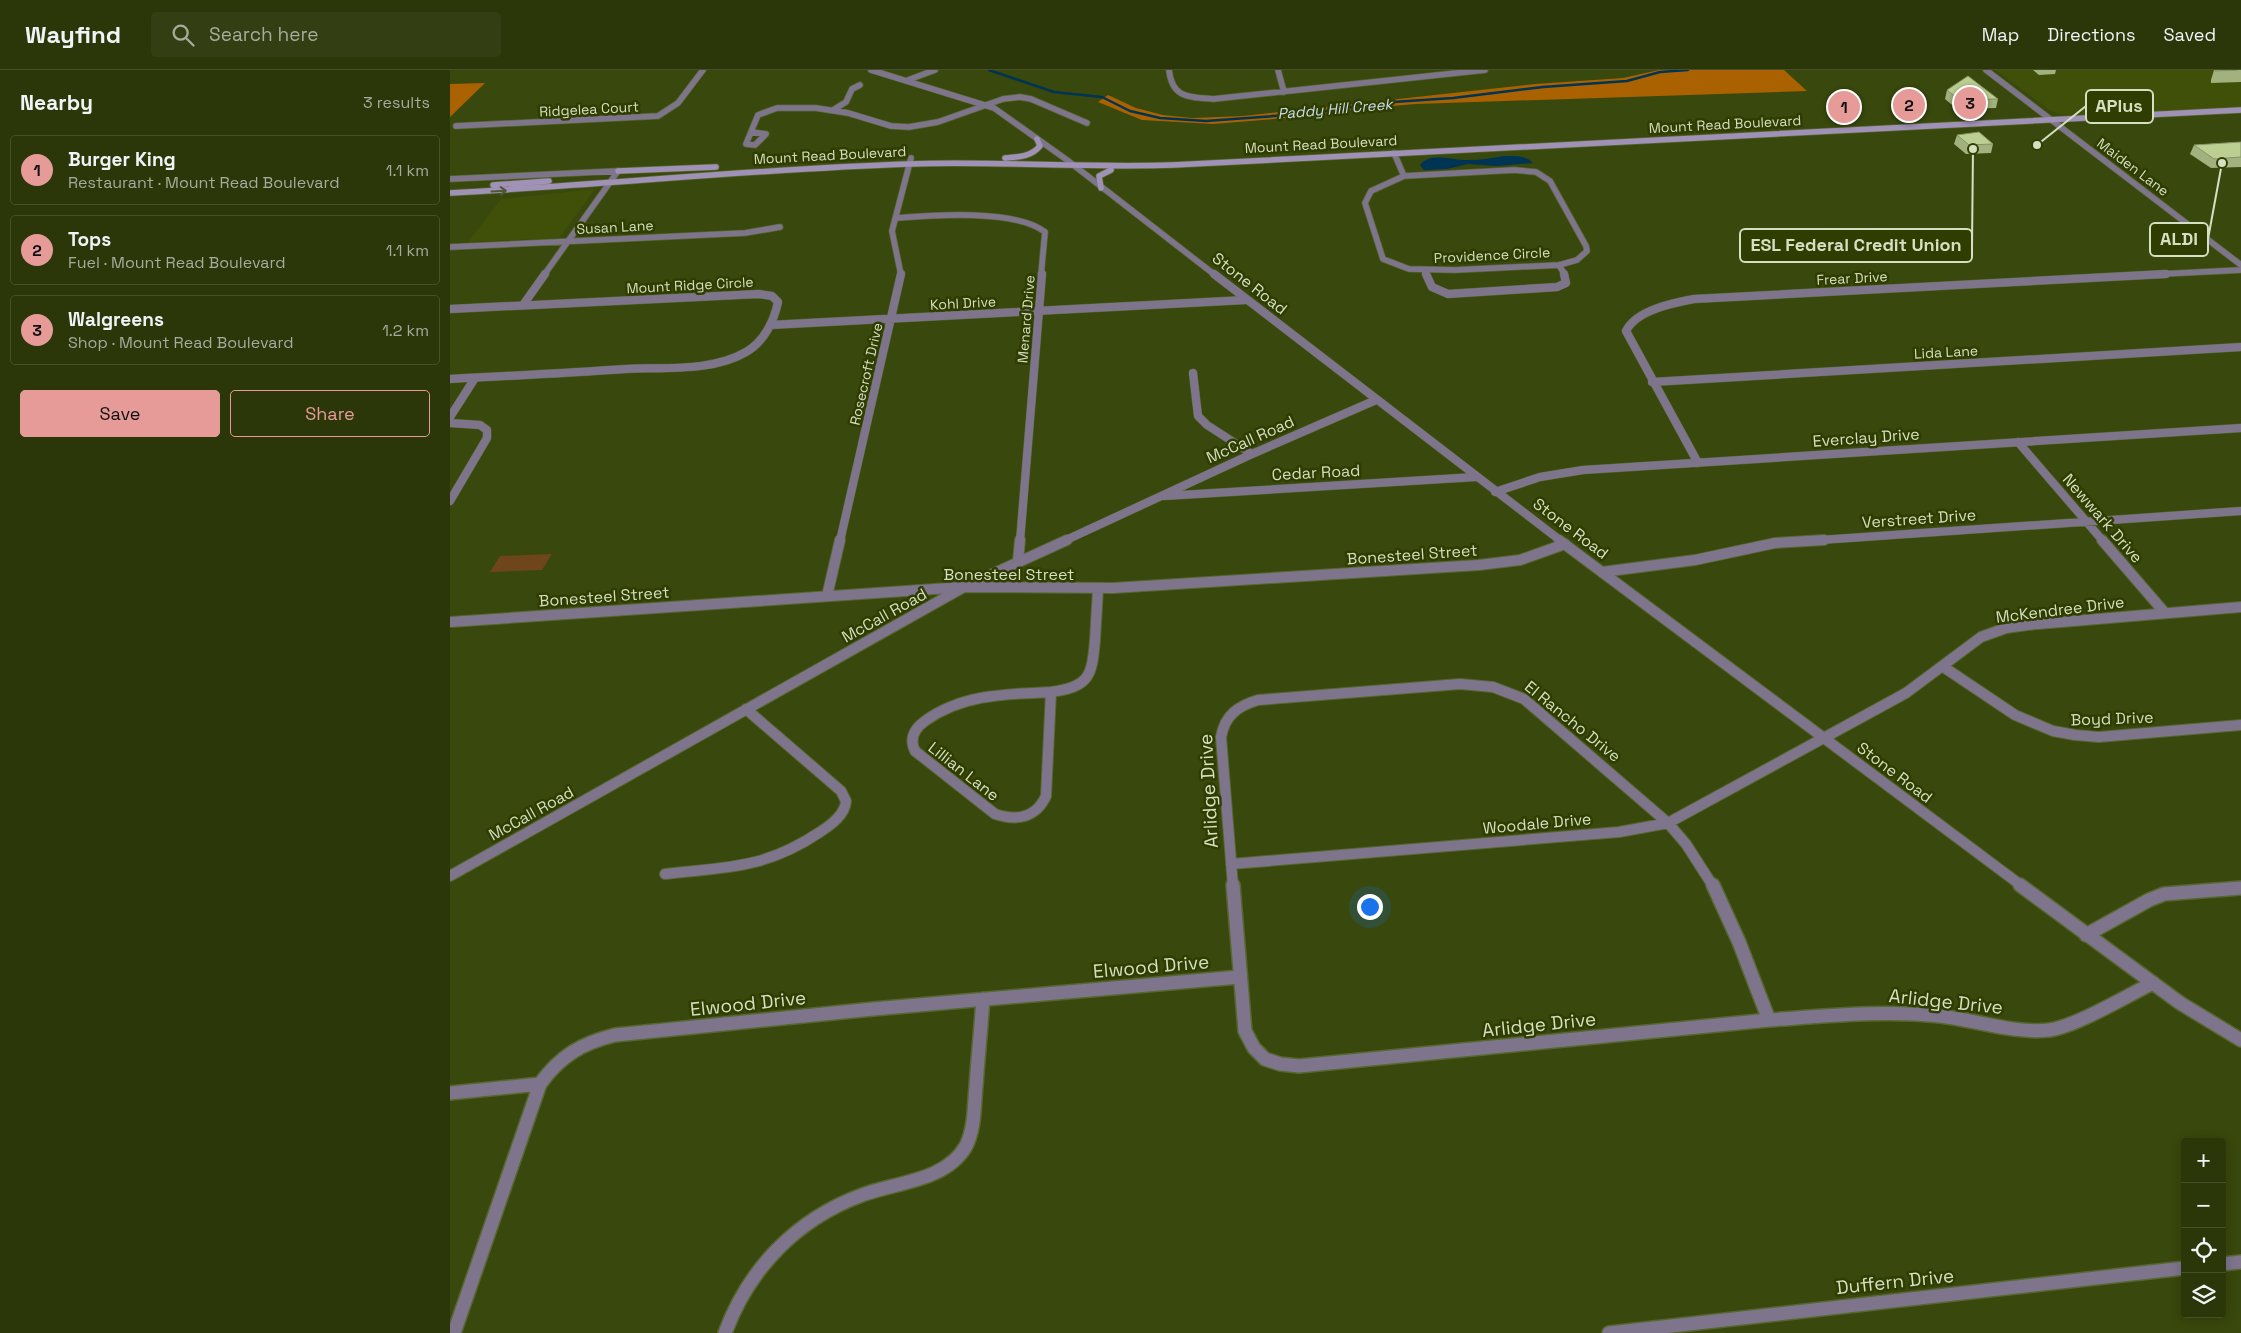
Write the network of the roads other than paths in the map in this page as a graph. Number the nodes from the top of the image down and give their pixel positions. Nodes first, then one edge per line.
1 (703, 70) edge
2 (871, 70) edge
3 (935, 70) edge
4 (1169, 70) edge
5 (1278, 70) edge
6 (1485, 70) edge
7 (1986, 70) edge
8 (908, 80) junction
9 (860, 85) dead end
10 (1284, 92) junction
11 (986, 105) junction
12 (833, 110) junction
13 (2241, 110) edge
14 (2051, 120) junction
15 (1087, 123) dead end
16 (456, 126) dead end
17 (751, 132) dead end
18 (1037, 139) junction
19 (1394, 153) junction
20 (1004, 158) junction
21 (1067, 160) junction
22 (910, 161) junction
23 (1211, 162) junction
24 (1075, 167) junction
25 (1135, 167) junction
26 (616, 174) junction
27 (1404, 176) junction
28 (450, 179) edge
29 (610, 183) junction
30 (450, 186) edge
31 (1102, 188) junction
32 (450, 193) edge
33 (896, 218) junction
34 (780, 227) dead end
35 (567, 242) junction
36 (450, 247) edge
37 (1559, 265) junction
38 (2241, 265) edge
39 (2241, 270) edge
40 (1426, 271) junction
41 (1246, 300) junction
42 (523, 305) junction
43 (450, 309) edge
44 (1039, 312) junction
45 (891, 319) junction
46 (770, 325) junction
47 (2241, 347) edge
48 (1193, 373) dead end
49 (475, 378) junction
50 (450, 379) edge
51 (1652, 382) junction
52 (1376, 400) junction
53 (450, 417) edge
54 (450, 423) edge
55 (2241, 428) edge
56 (2018, 442) junction
57 (1252, 454) junction
58 (1698, 463) junction
59 (1476, 477) junction
60 (1495, 492) junction
61 (1158, 497) junction
62 (450, 501) edge
63 (2241, 511) edge
64 (2086, 522) junction
65 (1565, 544) junction
66 (1018, 561) junction
67 (1602, 572) junction
68 (964, 587) junction
69 (1098, 589) junction
70 (827, 596) junction
71 (2241, 608) edge
72 (2165, 613) junction
73 (451, 623) edge
74 (1942, 666) junction
75 (1051, 692) junction
76 (746, 710) junction
77 (1224, 720) joint
78 (2241, 725) edge
79 (1824, 739) junction
80 (1668, 823) junction
81 (1231, 864) junction
82 (665, 874) dead end
83 (450, 876) edge
84 (2241, 888) edge
85 (2086, 935) junction
86 (1239, 977) junction
87 (2154, 983) junction
88 (983, 999) junction
89 (1769, 1020) junction
90 (2241, 1040) edge
91 (540, 1084) junction
92 (450, 1093) edge
93 (2241, 1262) edge
94 (2226, 1264) edge
95 (2181, 1268) edge
96 (454, 1333) edge
97 (725, 1333) edge
98 (1609, 1333) edge

1 - 16 street, Ridgelea Court
2 - 8 street, Stone Road
3 - 8 street
4 - 10 street
5 - 10 street
6 - 10 street
7 - 14 street, Maiden Lane
8 - 11 street, Stone Road
9 - 12 street
11 - 12 street
11 - 15 street
11 - 18 street, Stone Road
12 - 17 street
13 - 14 main road, Mount Read Boulevard
14 - 19 main road, Mount Read Boulevard
14 - 38 street, Maiden Lane
18 - 20 main road
18 - 21 street, Stone Road
19 - 23 main road, Mount Read Boulevard
19 - 27 street
20 - 21 main road, Mount Read Boulevard
20 - 22 main road, Mount Read Boulevard
21 - 23 main road, Mount Read Boulevard
21 - 24 street, Stone Road
22 - 24 main road, Mount Read Boulevard
22 - 26 main road, Mount Read Boulevard
22 - 29 main road, Mount Read Boulevard
22 - 33 street, Rosecroft Drive
23 - 25 main road, Mount Read Boulevard
24 - 25 main road, Mount Read Boulevard
24 - 31 street, Stone Road
25 - 31 main road
26 - 28 street, Mount Read Boulevard
26 - 29 street
26 - 30 main road, Mount Read Boulevard
27 - 37 street, Providence Circle
27 - 40 street, Providence Circle
32 -> 29 main road, Mount Read Boulevard
29 - 35 street
31 - 41 street, Stone Road
33 - 44 street, Menard Drive
33 - 45 street, Rosecroft Drive
34 - 35 street, Susan Lane
35 - 36 street, Susan Lane
35 - 42 street
37 - 40 street, Providence Circle
37 - 40 street, Providence Circle
39 - 51 street, Frear Drive
41 - 44 street, Kohl Drive
41 - 52 street, Stone Road
42 - 43 street, Mount Ridge Circle
42 - 46 street, Mount Ridge Circle
44 - 45 street, Kohl Drive
44 - 66 street, Menard Drive
45 - 46 street, Kohl Drive
45 - 70 street, Rosecroft Drive
46 - 49 street, Mount Ridge Circle
47 - 51 street, Lida Lane
48 - 57 street
49 - 50 street, Mount Ridge Circle
49 - 53 street
51 - 58 street, Frear Drive
52 - 57 street, McCall Road
52 - 59 street, Stone Road
54 - 62 street
55 - 56 street, Everclay Drive
56 - 58 street, Everclay Drive
56 - 64 street, Newwark Drive
57 - 61 street, McCall Road
58 - 60 street, Everclay Drive
59 - 60 street, Stone Road
59 - 61 street, Cedar Road
60 - 65 street, Stone Road
61 - 66 street, McCall Road
63 - 64 street, Verstreet Drive
64 - 67 street, Verstreet Drive
64 - 72 street, Newwark Drive
65 - 67 street, Stone Road
65 - 69 street, Bonesteel Street
66 - 68 street, McCall Road
67 - 79 street, Stone Road
68 - 69 street, Bonesteel Street
68 - 70 street, Bonesteel Street
68 - 76 street, McCall Road
69 - 75 street, Lillian Lane
70 - 73 street, Bonesteel Street
71 - 72 street, McKendree Drive
72 - 74 street, McKendree Drive
74 - 78 street, Boyd Drive
74 - 79 street, McKendree Drive
75 - 75 street, Lillian Lane
76 - 82 street
76 - 83 street, McCall Road
77 - 80 street, El Rancho Drive
77 - 81 street, Arlidge Drive
79 - 80 street, Woodale Drive
79 - 85 street, Stone Road
80 - 81 street, Woodale Drive
80 - 89 street, El Rancho Drive
81 - 86 street, Arlidge Drive
84 - 85 street
85 - 87 street, Stone Road
86 - 88 street, Elwood Drive
86 - 89 street, Arlidge Drive
87 - 89 street, Arlidge Drive
87 - 90 street, Stone Road
88 - 91 street, Elwood Drive
88 - 97 street
91 - 92 street
91 - 96 street, Elwood Drive
93 - 94 street
95 - 98 street, Duffern Drive

